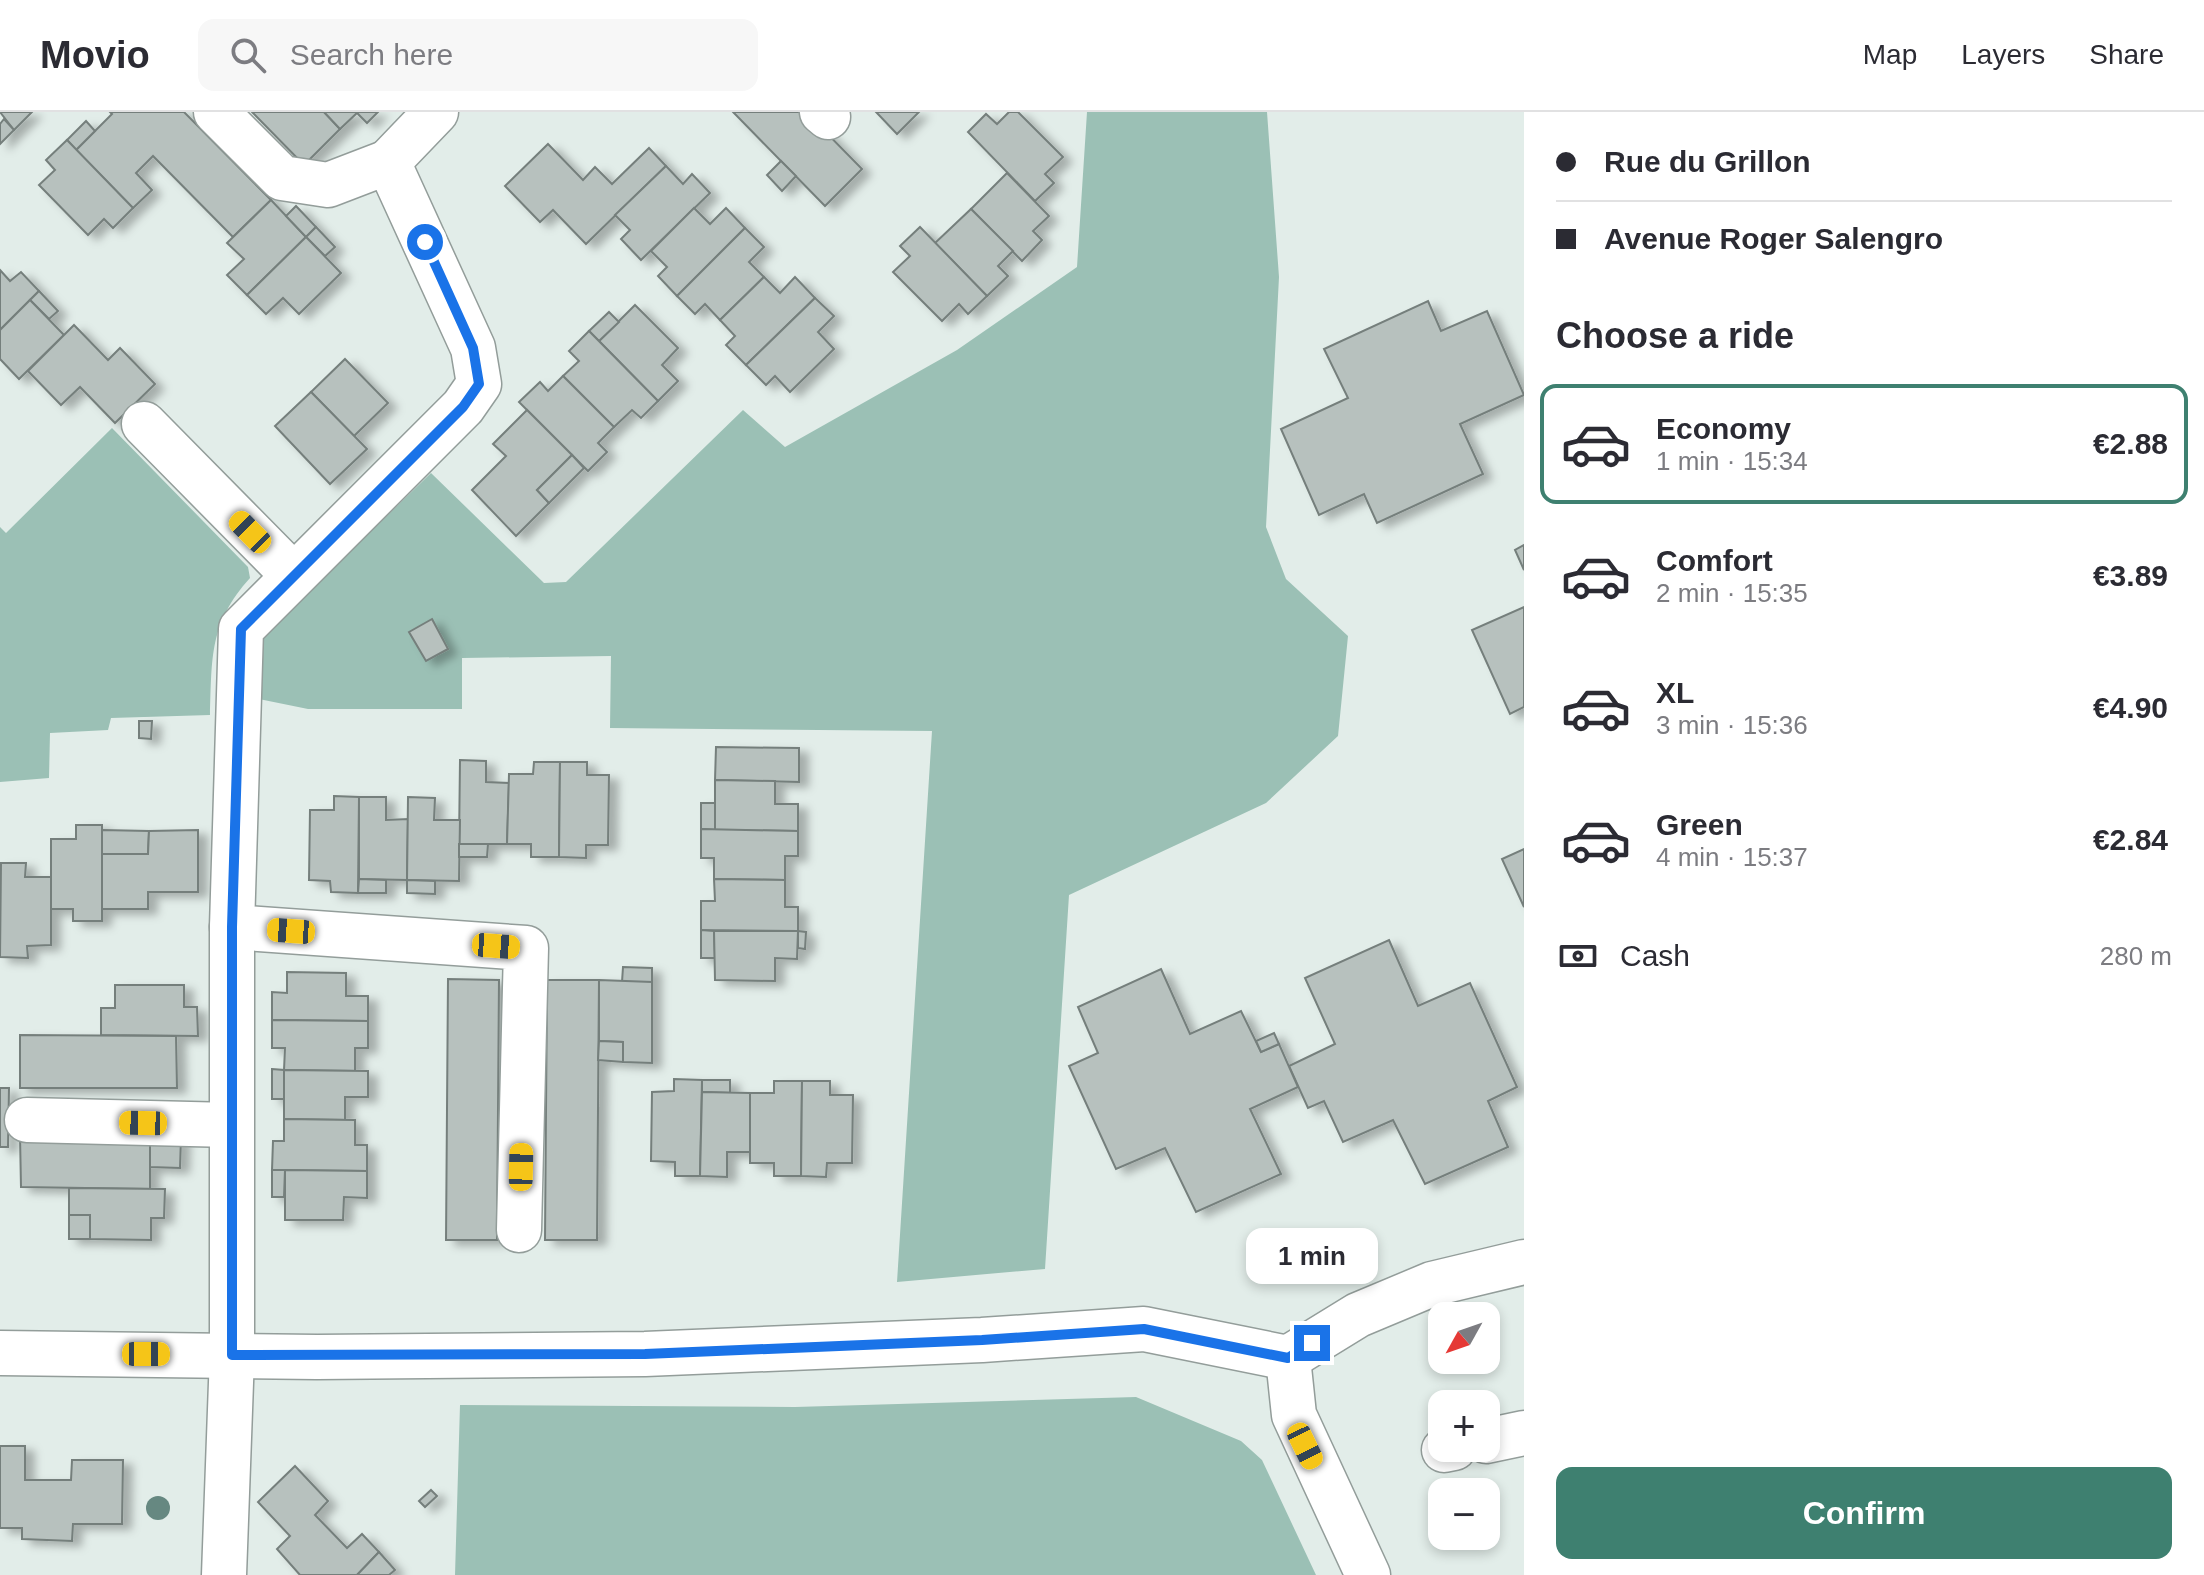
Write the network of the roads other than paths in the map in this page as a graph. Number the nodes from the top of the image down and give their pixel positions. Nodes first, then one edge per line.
1 (216, 112) edge
2 (436, 112) edge
3 (388, 162) junction
4 (144, 424) dead end
5 (293, 575) junction
6 (232, 927) junction
7 (27, 1120) dead end
8 (231, 1125) junction
9 (519, 1230) dead end
10 (1524, 1262) edge
11 (0, 1353) edge
12 (232, 1355) junction
13 (1288, 1358) junction
14 (1524, 1433) edge
15 (1500, 1438) edge
16 (224, 1575) edge
17 (1368, 1575) edge

1 - 3 street
2 - 3 street
3 - 5 street
4 - 5 street
5 - 6 street
6 - 8 street
6 - 9 street
7 - 8 street
8 - 12 street
10 - 13 street
11 - 12 street
12 - 13 street
12 - 16 street
13 - 17 street
14 - 15 street

